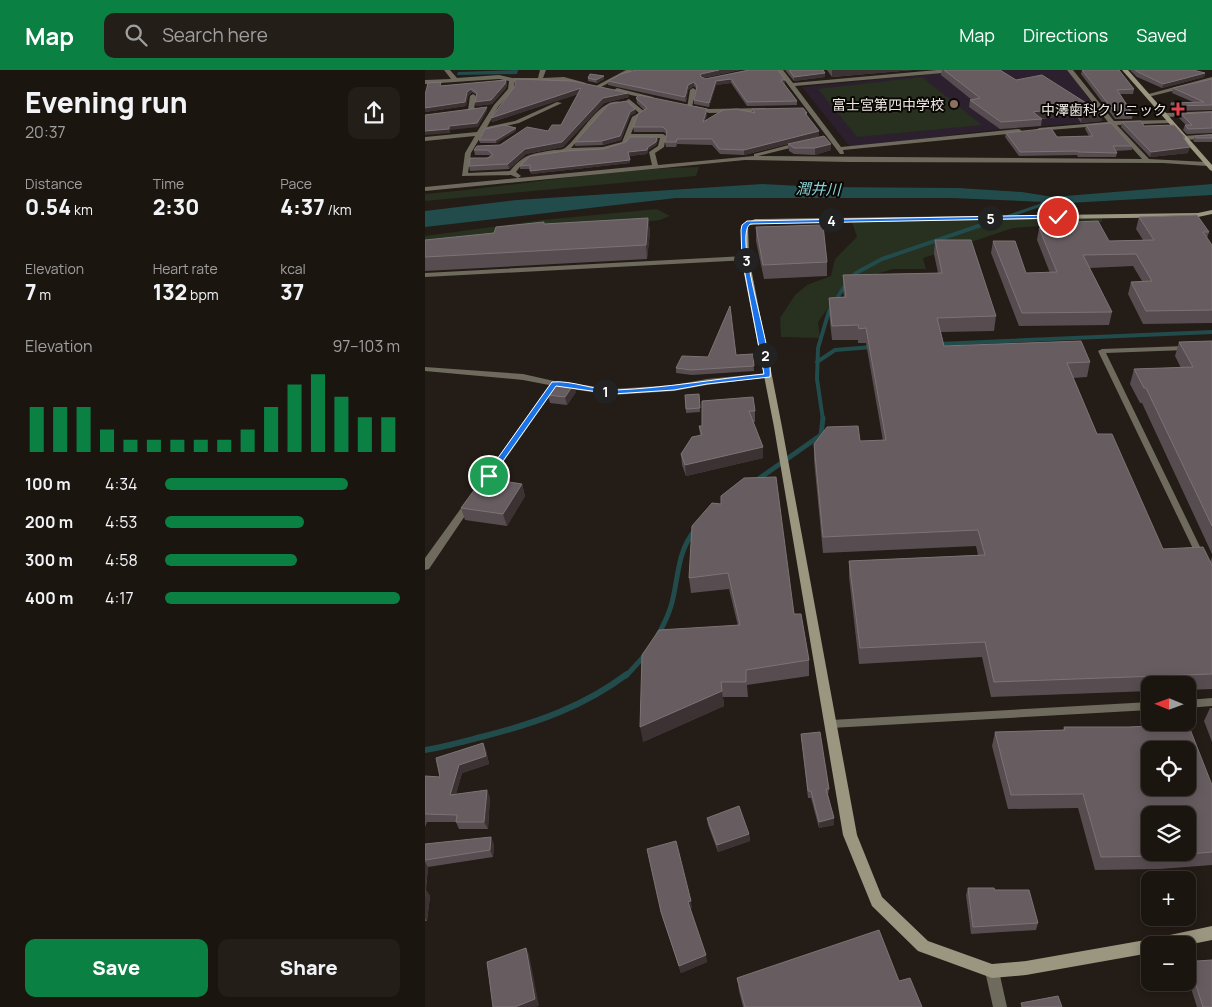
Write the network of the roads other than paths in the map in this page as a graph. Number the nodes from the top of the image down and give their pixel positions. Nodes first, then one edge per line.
1 (447, 70) edge
2 (543, 70) edge
3 (630, 70) edge
4 (780, 70) edge
5 (954, 70) edge
6 (1070, 70) edge
7 (1125, 70) edge
8 (899, 73) edge
9 (1202, 73) edge
10 (1212, 75) edge
11 (1212, 79) edge
12 (512, 80) junction
13 (540, 80) junction
14 (456, 81) junction
15 (425, 82) edge
16 (792, 85) junction
17 (599, 86) junction
18 (693, 90) edge
19 (1148, 94) junction
20 (473, 96) edge
21 (647, 97) junction
22 (655, 99) edge
23 (629, 101) junction
24 (559, 103) edge
25 (681, 105) edge
26 (496, 107) junction
27 (689, 107) junction
28 (487, 108) edge
29 (798, 109) edge
30 (808, 109) junction
31 (471, 110) junction
32 (478, 110) edge
33 (769, 110) edge
34 (462, 111) edge
35 (1212, 113) edge
36 (1168, 118) junction
37 (510, 123) junction
38 (1112, 123) junction
39 (523, 129) edge
40 (481, 132) junction
41 (628, 136) junction
42 (1212, 136) edge
43 (829, 137) junction
44 (1184, 138) junction
45 (425, 139) edge
46 (820, 139) edge
47 (811, 141) edge
48 (471, 147) junction
49 (480, 147) edge
50 (839, 149) junction
51 (566, 150) junction
52 (745, 158) junction
53 (467, 159) junction
54 (474, 159) edge
55 (848, 160) junction
56 (1147, 161) junction
57 (1210, 165) edge
58 (655, 166) junction
59 (512, 174) junction
60 (526, 179) junction
61 (425, 190) edge
62 (1212, 212) edge
63 (745, 258) junction
64 (425, 274) edge
65 (1212, 347) edge
66 (425, 369) edge
67 (768, 375) junction
68 (555, 384) junction
69 (1203, 562) edge
70 (425, 566) edge
71 (1212, 702) edge
72 (1196, 703) edge
73 (1141, 707) edge
74 (831, 724) junction
75 (1212, 933) edge
76 (1196, 936) edge
77 (1141, 948) edge
78 (992, 971) junction
79 (1000, 1007) edge

1 - 14 street
2 - 13 street
3 - 17 street
4 - 16 street
5 - 8 street
6 - 38 street
7 - 19 street
8 - 16 street
9 - 10 street
11 - 19 street
12 - 13 street
12 - 14 street
12 - 26 street
13 - 17 street
14 - 15 street
16 - 30 street
17 - 21 street
18 - 27 street
19 - 36 street
20 - 31 street
21 - 22 street
21 - 23 street
23 - 41 street
23 - 51 street
24 - 37 street
25 - 27 street
26 - 28 street
26 - 40 street
27 - 33 street
29 - 30 street
30 - 43 street
31 - 32 street
31 - 34 street
35 - 36 street
36 - 38 street
36 - 44 street
37 - 39 street
37 - 40 street
38 - 50 street
38 - 56 street
40 - 45 street
40 - 48 street
41 - 51 street
41 - 58 street
42 - 44 street
43 - 46 street
43 - 50 street
44 - 57 street
47 - 52 street
48 - 49 street
48 - 53 street
50 - 55 street
51 - 59 street
52 - 55 street
52 - 58 street
53 - 54 street
53 - 59 street
55 - 56 street
56 - 57 street
58 - 60 street
59 - 60 street
60 - 61 street
62 - 63 street
63 - 64 street
63 - 67 street
65 - 69 lane
66 - 68 street
67 - 68 street
67 - 74 street
68 - 70 street
71 - 72 lane
73 - 74 lane
74 - 78 street
75 - 76 street
77 - 78 street
78 - 79 street

